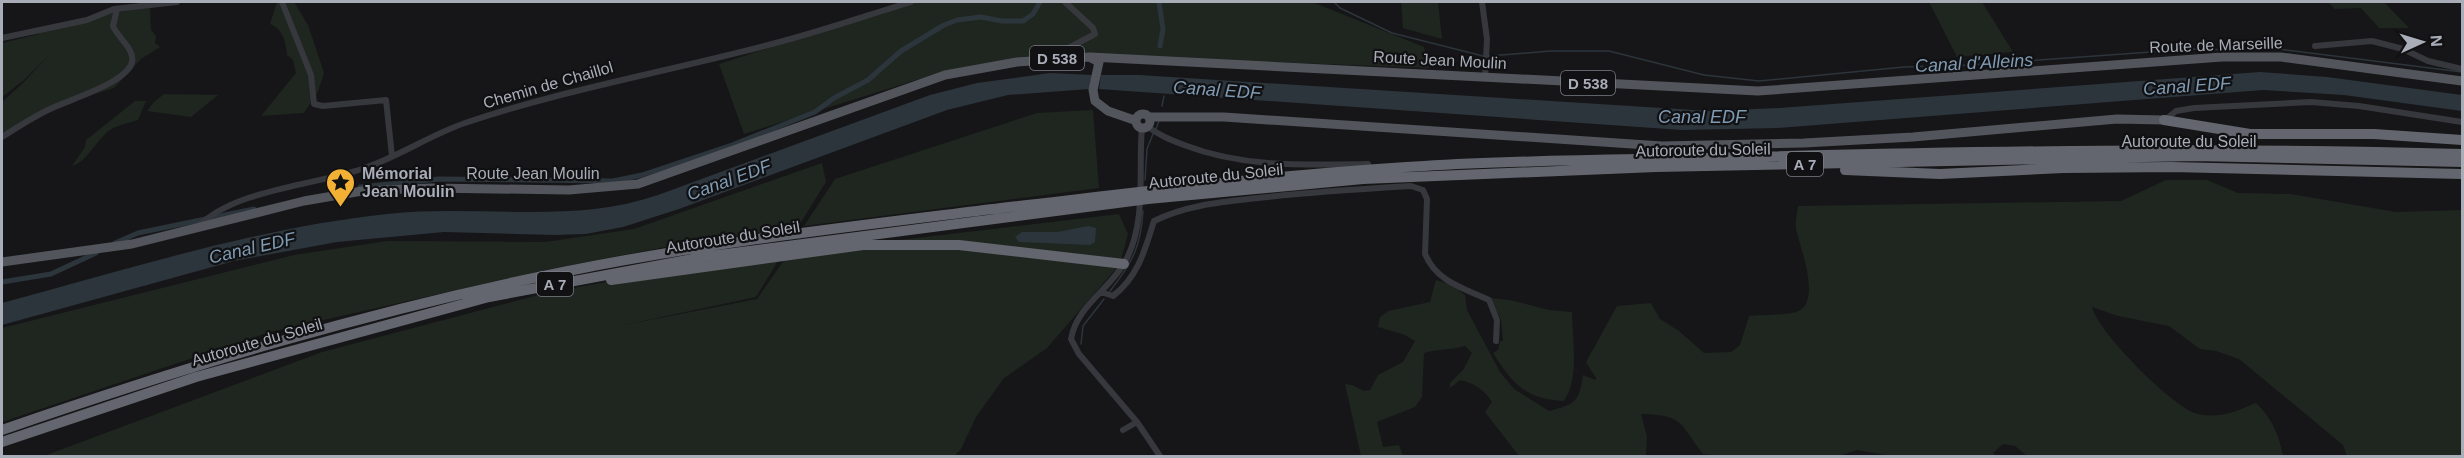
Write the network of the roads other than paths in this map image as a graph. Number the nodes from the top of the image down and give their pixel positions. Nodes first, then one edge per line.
1 (177, 2) edge
2 (282, 2) edge
3 (911, 2) edge
4 (1065, 2) edge
5 (1482, 2) edge
6 (117, 9) junction
7 (2, 38) edge
8 (2315, 46) dead end
9 (1056, 60) junction
10 (1094, 60) junction
11 (1206, 64) junction
12 (2463, 69) edge
13 (1970, 75) joint
14 (1485, 78) junction
15 (2463, 81) edge
16 (911, 86) junction
17 (2164, 120) junction
18 (1150, 122) junction
19 (2463, 122) edge
20 (2, 137) edge
21 (2463, 140) edge
22 (2463, 154) edge
23 (392, 156) junction
24 (2463, 162) edge
25 (1368, 164) dead end
26 (1656, 167) junction
27 (2463, 174) edge
28 (1149, 195) junction
29 (1125, 198) junction
30 (201, 223) junction
31 (2, 262) edge
32 (1124, 264) junction
33 (1101, 292) junction
34 (399, 319) junction
35 (1496, 341) dead end
36 (1137, 422) junction
37 (2, 429) edge
38 (1123, 430) dead end
39 (2, 442) edge
40 (1160, 456) edge

1 - 6 street
2 - 23 street
3 - 23 street, Chemin de Chaillol
4 - 9 street
5 - 14 street
6 - 7 street
6 - 20 street
8 - 12 street
9 - 10 main road, Route Jean Moulin / D 538
9 - 16 main road, Route Jean Moulin / D 538
9 - 16 main road, Route Jean Moulin / D 538
10 - 11 main road, D 538
10 - 11 main road, Route Jean Moulin / D 538
10 - 18 main road
11 - 14 main road, Route Jean Moulin / D 538
13 - 14 main road, Route Jean Moulin / D 538
13 - 15 main road, Route de Marseille / D 538
16 - 30 main road, Route Jean Moulin / D 538
17 - 18 main road
17 - 19 street
17 - 21 highway
18 - 25 street
18 - 32 street
22 - 28 highway, Autoroute du Soleil / A 7
23 - 30 street, Chemin de Chaillol
24 - 26 highway, Autoroute du Soleil / A 7
26 - 27 highway
26 - 28 highway, Autoroute du Soleil / A 7
28 - 29 highway, Autoroute du Soleil / A 7
29 - 34 highway, Autoroute du Soleil / A 7
29 - 37 highway, Autoroute du Soleil / A 7
30 - 31 main road, Route Jean Moulin / D 538
32 - 33 street
32 - 34 highway
33 - 35 street
33 - 36 street
34 - 39 highway, Autoroute du Soleil / A 7
36 - 38 street
36 - 40 street

